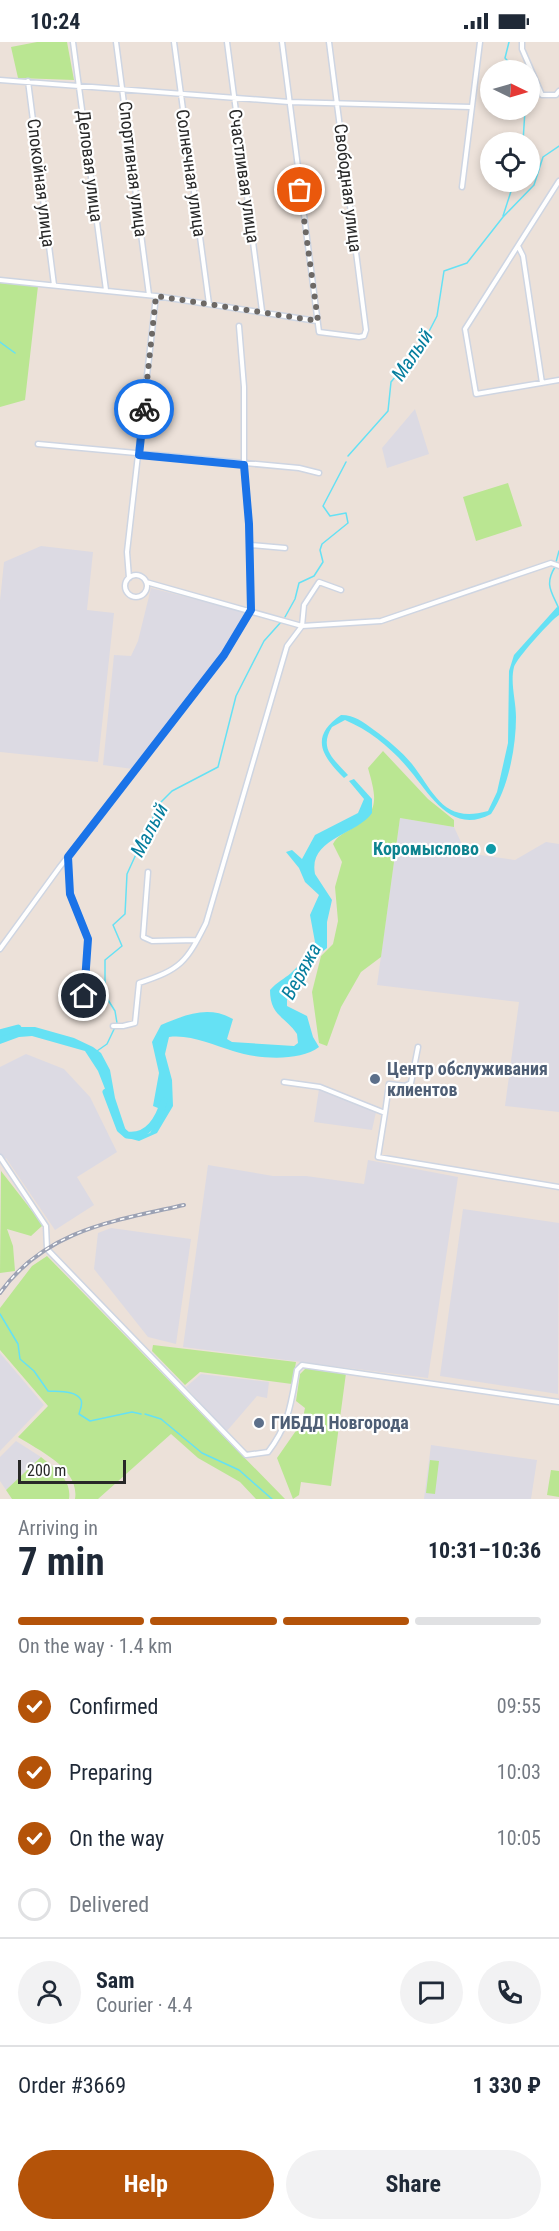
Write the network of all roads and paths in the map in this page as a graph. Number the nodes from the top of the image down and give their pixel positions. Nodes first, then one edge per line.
1 (73, 42) edge
2 (116, 42) edge
3 (174, 42) edge
4 (227, 42) edge
5 (282, 42) edge
6 (330, 42) edge
7 (480, 42) edge
8 (522, 42) edge
9 (0, 80) edge
10 (28, 81) junction
11 (80, 84) junction
12 (123, 88) junction
13 (559, 91) edge
14 (181, 93) junction
15 (234, 98) junction
16 (289, 102) junction
17 (338, 105) junction
18 (471, 107) junction
19 (559, 181) edge
20 (462, 187) dead end
21 (518, 246) junction
22 (0, 280) edge
23 (54, 285) junction
24 (106, 290) junction
25 (149, 295) junction
26 (156, 296) junction
27 (209, 304) junction
28 (262, 311) junction
29 (318, 321) junction
30 (239, 326) dead end
31 (559, 380) edge
32 (542, 383) junction
33 (38, 444) dead end
34 (139, 455) junction
35 (244, 465) junction
36 (319, 473) dead end
37 (250, 545) junction
38 (285, 548) dead end
39 (559, 566) edge
40 (129, 578) junction
41 (146, 582) junction
42 (341, 590) dead end
43 (251, 610) junction
44 (302, 626) junction
45 (68, 857) junction
46 (148, 872) dead end
47 (197, 940) junction
48 (0, 949) edge
49 (84, 996) dead end
50 (113, 1026) dead end
51 (418, 1047) dead end
52 (284, 1082) dead end
53 (385, 1113) junction
54 (0, 1157) edge
55 (559, 1187) edge
56 (559, 1402) edge

1 - 11 street, Деловая улица
2 - 12 street, Спортивная улица
3 - 14 street, Солнечная улица
4 - 15 street, Счастливая улица
5 - 16 street
6 - 17 street, Свободная улица
7 - 18 street
8 - 13 street
9 - 10 street
10 - 11 street
10 - 23 street, Спокойная улица
11 - 12 street
11 - 24 street, Деловая улица
12 - 14 street
12 - 25 street, Спортивная улица
14 - 15 street
14 - 27 street, Солнечная улица
15 - 16 street
15 - 28 street, Счастливая улица
16 - 17 street
16 - 29 street
17 - 18 street
17 - 29 street, Свободная улица
18 - 20 street
19 - 21 street
21 - 32 street
21 - 32 street
22 - 23 street
23 - 24 street
24 - 25 street
25 - 26 street
26 - 27 street
26 - 34 street
27 - 28 street
28 - 29 street
30 - 35 street
31 - 32 street
33 - 34 street
34 - 35 street
34 - 40 street
35 - 36 street
35 - 37 street
37 - 38 street
37 - 43 street
39 - 44 street
40 - 41 street
40 - 41 street
41 - 43 street
42 - 44 street
43 - 44 street
43 - 45 street
44 - 47 street
45 - 48 street
45 - 49 street
46 - 47 street
47 - 50 street
51 - 53 street
52 - 53 street
53 - 55 street
54 - 56 street

